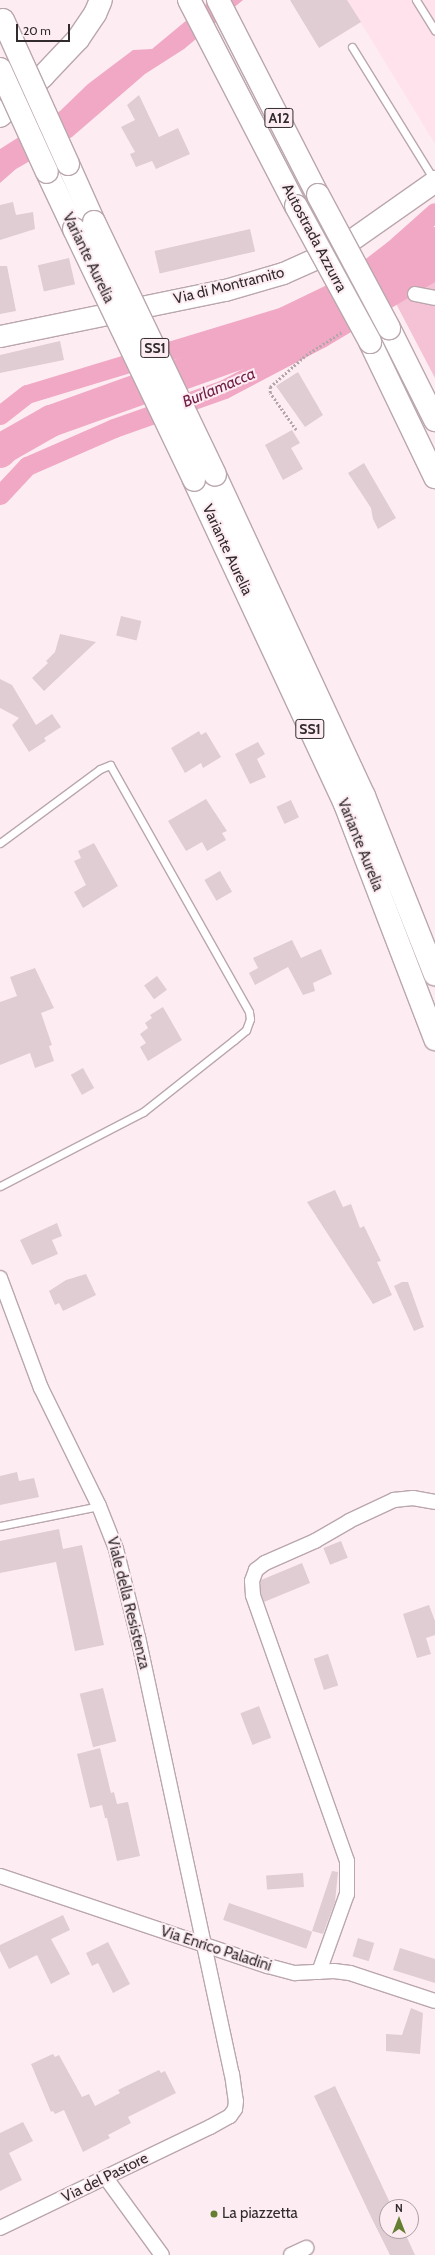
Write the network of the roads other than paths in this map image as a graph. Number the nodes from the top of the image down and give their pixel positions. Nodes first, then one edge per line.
1 (101, 0) edge
2 (189, 0) edge
3 (218, 0) edge
4 (416, 0) edge
5 (2, 17) edge
6 (435, 30) edge
7 (352, 47) dead end
8 (0, 69) edge
9 (0, 116) edge
10 (435, 181) edge
11 (415, 294) dead end
12 (435, 298) edge
13 (0, 336) edge
14 (435, 420) edge
15 (435, 478) edge
16 (0, 843) edge
17 (435, 974) edge
18 (435, 1039) edge
19 (0, 1186) edge
20 (0, 1278) edge
21 (435, 1502) edge
22 (99, 1506) junction
23 (0, 1526) edge
24 (0, 1876) edge
25 (204, 1945) junction
26 (319, 1972) junction
27 (435, 2001) edge
28 (106, 2178) junction
29 (0, 2228) edge
30 (306, 2248) dead end
31 (162, 2255) edge
32 (292, 2255) edge

1 - 9 highway
2 - 15 highway, Autostrada Azzurra / A12, bridge
3 - 14 highway, Autostrada Azzurra / A12, bridge
4 - 6 lane
5 - 17 highway, Variante Aurelia / SS1, bridge
7 - 10 lane
8 - 18 highway, Variante Aurelia / SS1, bridge
10 - 13 main road, Via di Montramito
11 - 12 street
16 - 19 lane
20 - 22 street, Viale della Resistenza
21 - 26 street
22 - 23 lane
22 - 25 street, Viale della Resistenza
24 - 25 street, Via Enrico Paladini
25 - 26 street, Via Enrico Paladini
25 - 28 street, Via del Pastore
26 - 27 street, Via Enrico Paladini
28 - 29 street, Via del Pastore
28 - 31 street
30 - 32 street

